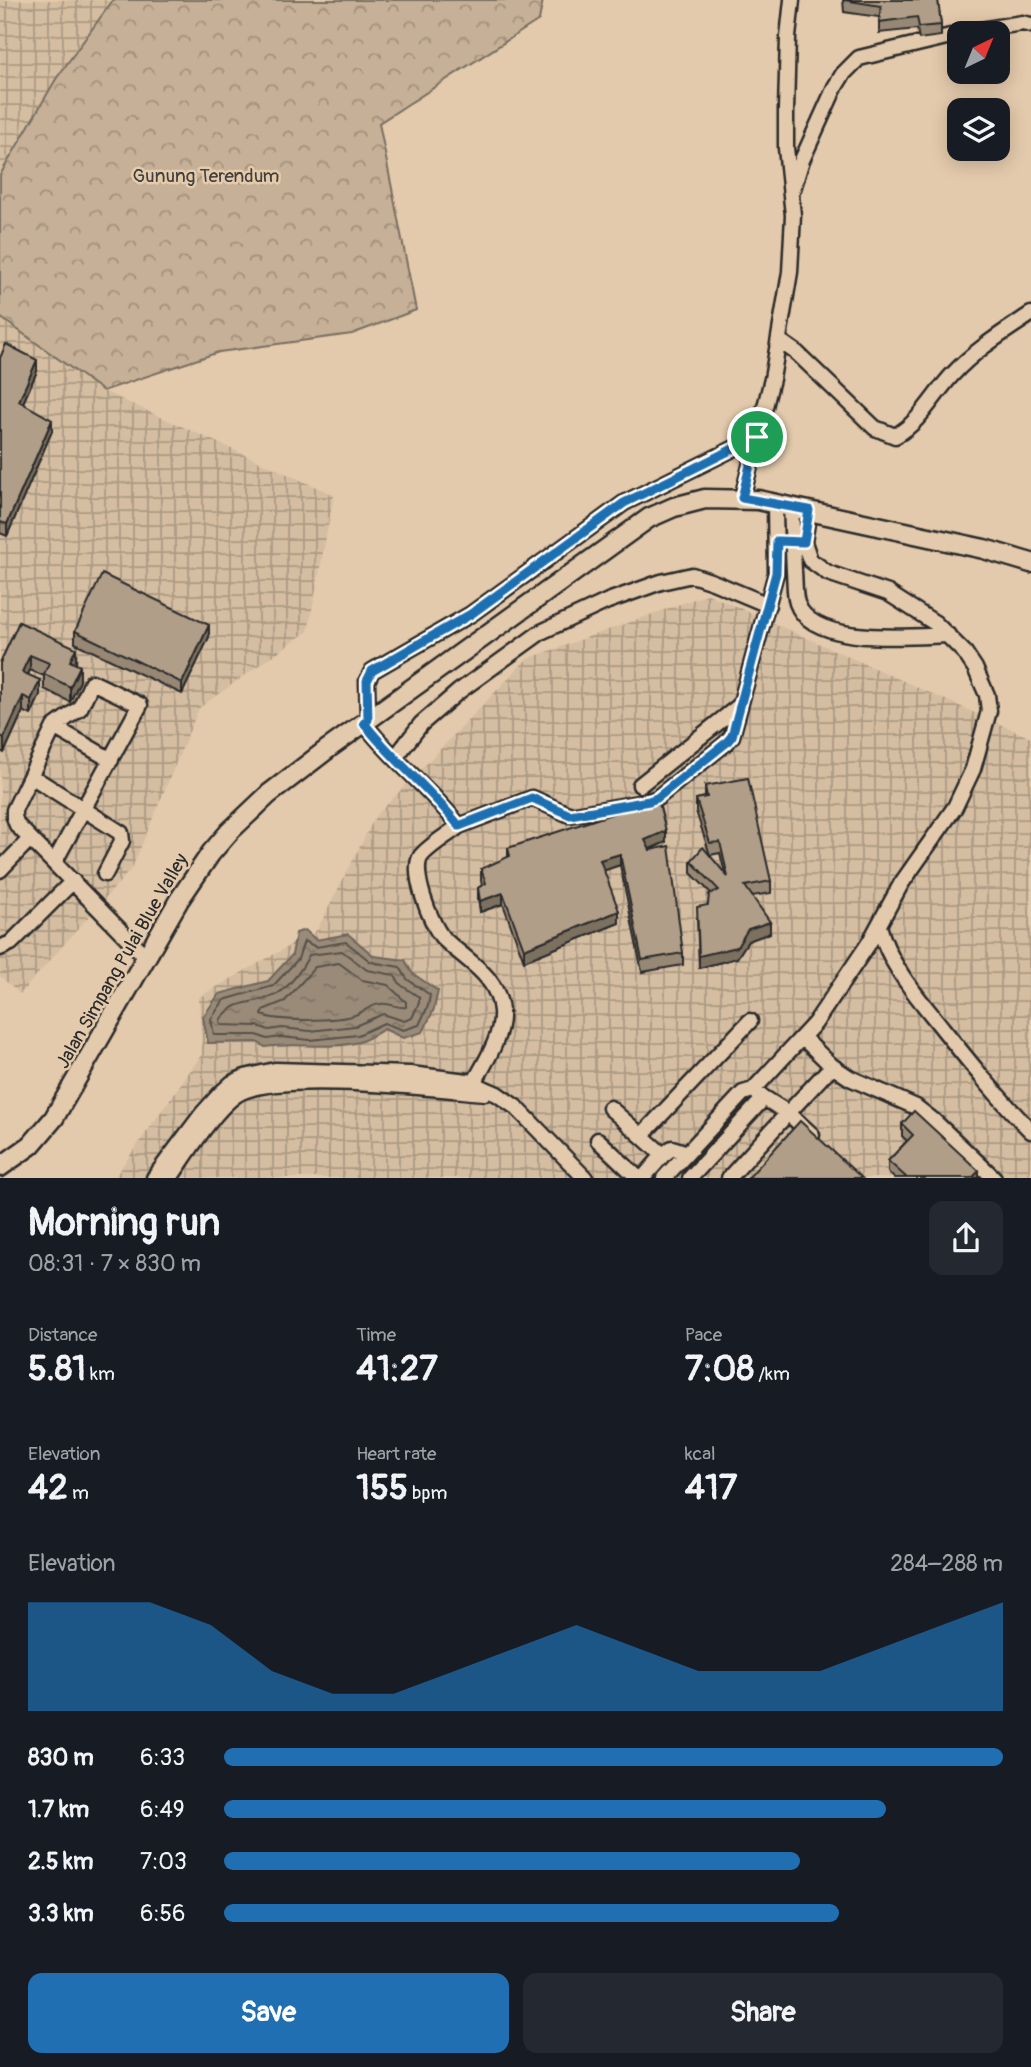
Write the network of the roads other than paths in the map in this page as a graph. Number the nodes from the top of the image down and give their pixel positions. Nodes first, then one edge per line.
1 (792, 0) edge
2 (1010, 25) edge
3 (1031, 25) edge
4 (947, 37) edge
5 (792, 194) junction
6 (1031, 314) edge
7 (780, 341) junction
8 (757, 437) junction
9 (650, 491) junction
10 (742, 498) junction
11 (783, 505) junction
12 (809, 510) junction
13 (660, 513) junction
14 (777, 541) junction
15 (798, 542) junction
16 (1031, 563) edge
17 (768, 605) junction
18 (948, 635) junction
19 (739, 706) junction
20 (366, 721) junction
21 (54, 727) junction
22 (394, 758) junction
23 (111, 760) junction
24 (31, 776) junction
25 (640, 785) dead end
26 (84, 809) junction
27 (459, 826) junction
28 (30, 839) junction
29 (54, 863) junction
30 (0, 870) edge
31 (105, 874) dead end
32 (73, 881) junction
33 (879, 926) junction
34 (0, 948) edge
35 (146, 957) junction
36 (750, 1021) dead end
37 (802, 1037) junction
38 (832, 1066) junction
39 (471, 1087) junction
40 (235, 1088) junction
41 (758, 1094) junction
42 (730, 1107) junction
43 (610, 1108) dead end
44 (788, 1113) junction
45 (744, 1119) junction
46 (1031, 1131) edge
47 (642, 1135) junction
48 (764, 1139) junction
49 (598, 1140) dead end
50 (819, 1141) edge
51 (687, 1153) junction
52 (663, 1155) junction
53 (0, 1167) edge
54 (993, 1177) edge
55 (153, 1178) edge
56 (170, 1178) edge
57 (585, 1178) edge
58 (640, 1178) edge
59 (664, 1178) edge
60 (690, 1178) edge
61 (729, 1178) edge

1 - 5 street
2 - 3 street
4 - 5 street
5 - 7 street
6 - 7 street
7 - 8 street
8 - 9 street
8 - 10 street
9 - 13 street
9 - 20 street
10 - 11 main road, Jalan Simpang Pulai Blue Valley
10 - 13 main road, Jalan Simpang Pulai Blue Valley
11 - 12 main road, Jalan Simpang Pulai Blue Valley
11 - 14 street
11 - 15 street
12 - 15 street
12 - 16 main road, Jalan Simpang Pulai Blue Valley
13 - 20 main road, Jalan Simpang Pulai Blue Valley
14 - 15 street
14 - 17 street
15 - 18 street
15 - 18 street
17 - 19 street
17 - 22 street
18 - 33 street
19 - 25 street
19 - 27 street
20 - 22 street
20 - 35 main road, Jalan Simpang Pulai Blue Valley
21 - 23 street
21 - 23 street
21 - 24 street
22 - 27 street
23 - 26 street
24 - 26 street
24 - 28 street
26 - 29 street
26 - 31 street
27 - 39 street
28 - 29 street
28 - 30 street
29 - 32 street
32 - 34 street
32 - 35 street
33 - 37 street
33 - 46 street
35 - 53 main road, Jalan Simpang Pulai Blue Valley
36 - 47 street
37 - 38 street
37 - 41 street
38 - 44 street
38 - 54 street
39 - 40 street
39 - 57 street
40 - 55 street
40 - 56 street
41 - 42 street
41 - 44 street
41 - 45 street
42 - 45 street
42 - 51 street
43 - 47 street
44 - 48 street
44 - 50 street
45 - 48 street
45 - 60 street
47 - 52 street
48 - 61 street
49 - 58 street
51 - 52 street
51 - 59 street
52 - 58 street

